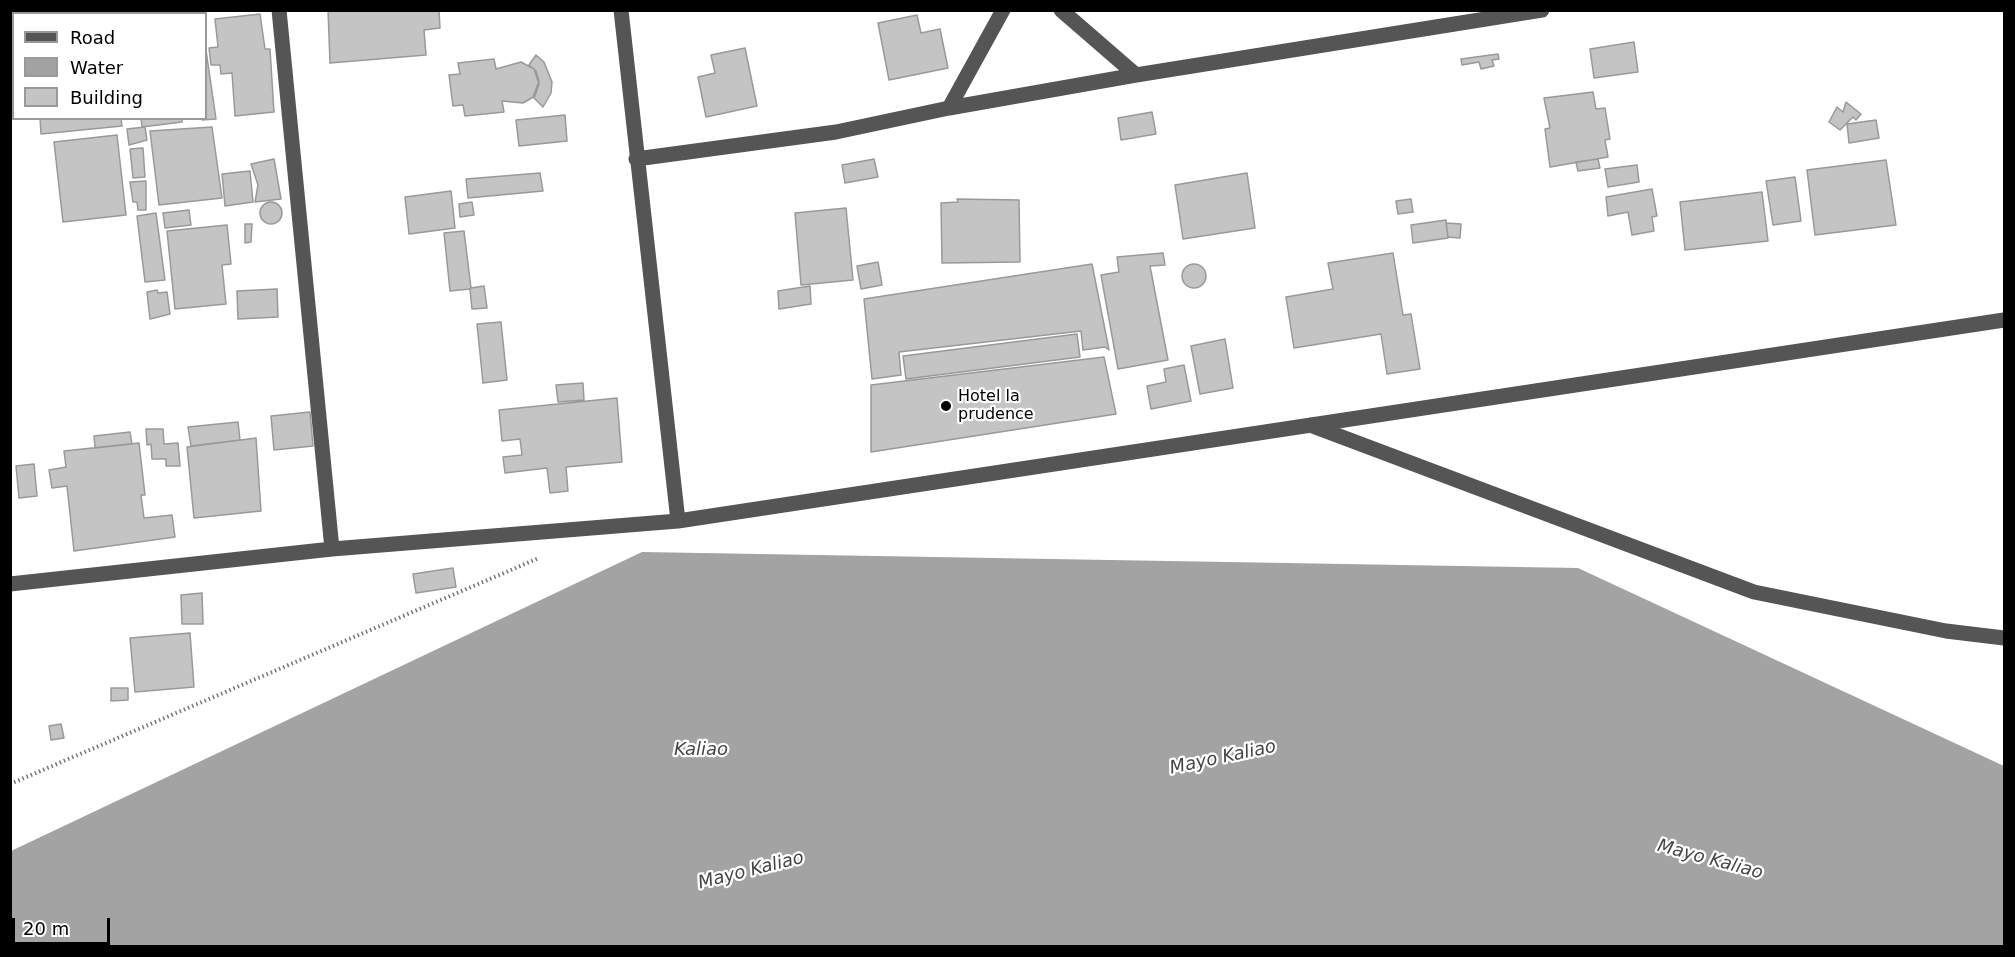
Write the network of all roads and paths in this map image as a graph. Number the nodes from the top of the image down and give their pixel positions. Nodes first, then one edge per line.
1 (279, 10) edge
2 (621, 10) edge
3 (1003, 10) edge
4 (1061, 10) edge
5 (1542, 10) edge
6 (1136, 75) junction
7 (949, 108) junction
8 (636, 159) junction
9 (2004, 320) edge
10 (1308, 424) junction
11 (678, 521) junction
12 (332, 549) junction
13 (550, 554) dead end
14 (10, 584) edge
15 (2004, 638) edge
16 (10, 784) edge

1 - 12 street
2 - 8 street
3 - 7 street
4 - 6 street
5 - 6 street
6 - 7 street
7 - 8 street
8 - 11 street
9 - 10 street
10 - 11 street
10 - 15 street
11 - 12 street
12 - 14 street
13 - 16 path

